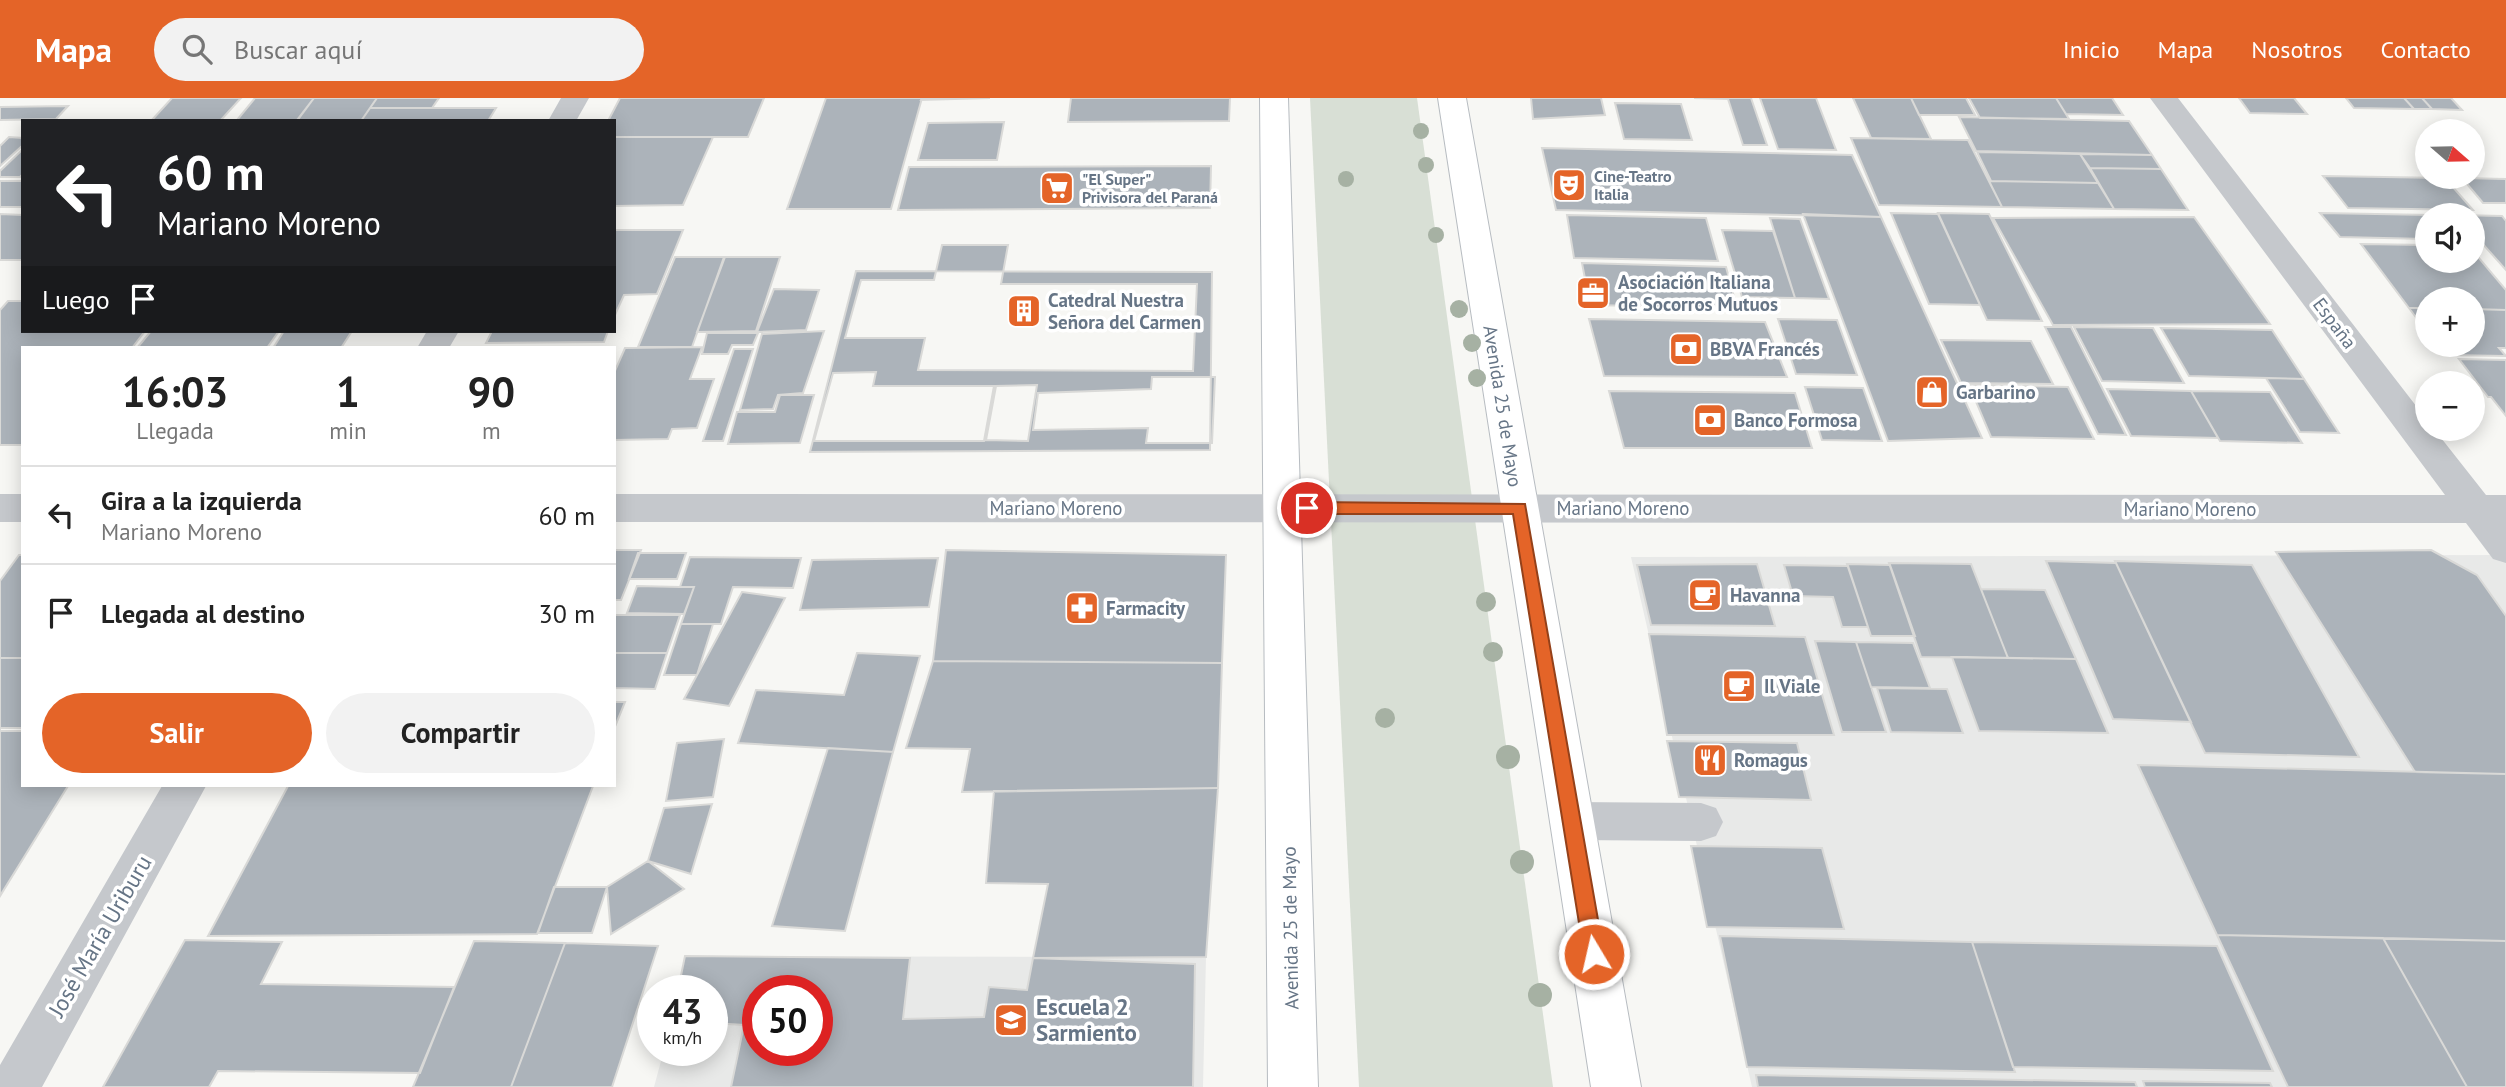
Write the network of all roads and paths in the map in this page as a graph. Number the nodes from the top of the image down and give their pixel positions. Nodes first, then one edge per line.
1 (575, 98) edge
2 (1274, 98) edge
3 (1452, 98) edge
4 (2164, 98) edge
5 (563, 119) edge
6 (0, 508) edge
7 (21, 508) edge
8 (616, 508) edge
9 (1282, 508) junction
10 (1520, 508) junction
11 (2491, 509) edge
12 (2506, 549) edge
13 (185, 787) edge
14 (1572, 821) junction
15 (1701, 822) dead end
16 (15, 1087) edge
17 (1293, 1087) edge
18 (1616, 1087) edge

1 - 5 street
2 - 9 main road, Avenida 25 de Mayo
3 - 10 main road, Avenida 25 de Mayo
4 - 11 street, España
6 - 7 street
8 - 9 street, Mariano Moreno
9 - 10 street, Mariano Moreno
9 - 17 main road, Avenida 25 de Mayo
10 - 11 street, Mariano Moreno
10 - 14 main road, Avenida 25 de Mayo
11 - 12 street, España
13 - 16 street, José María Uriburu
14 - 15 street
14 - 18 main road, Avenida 25 de Mayo

